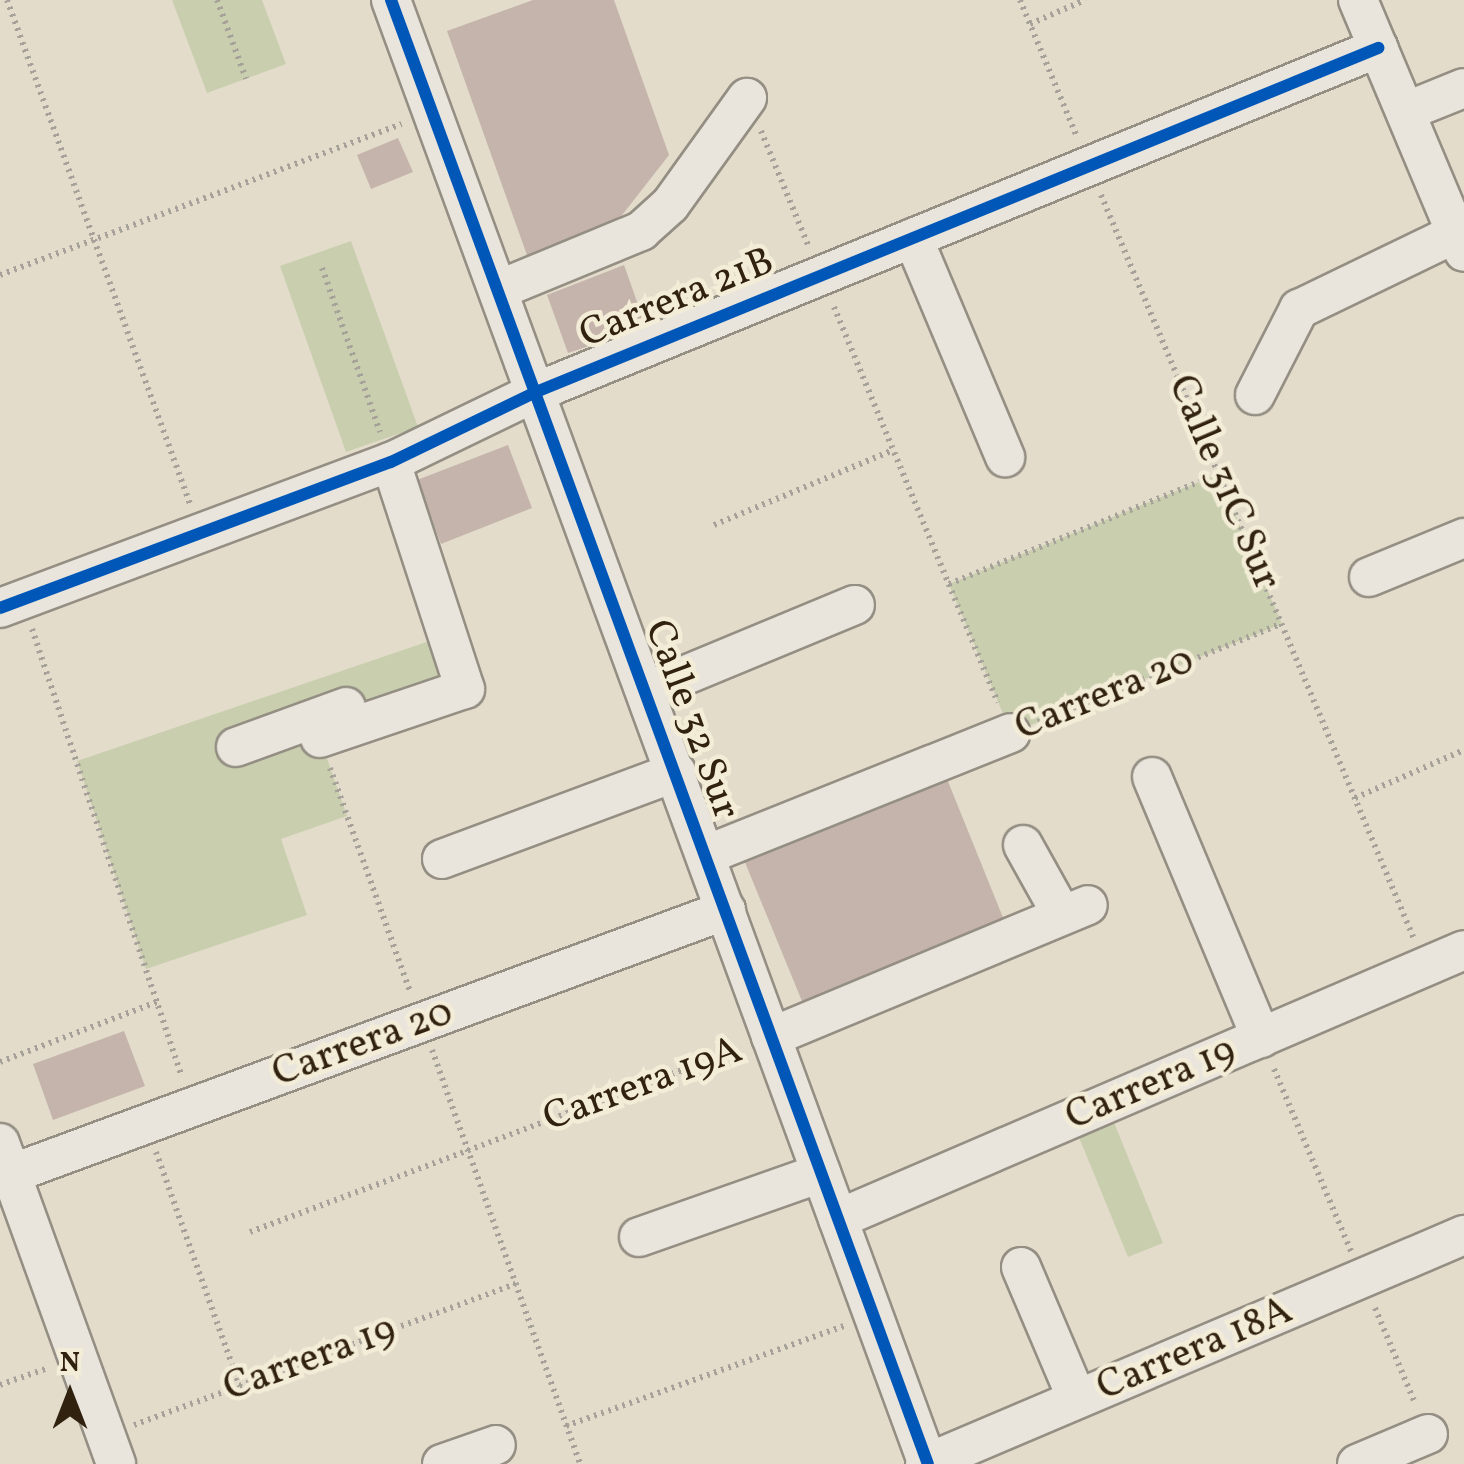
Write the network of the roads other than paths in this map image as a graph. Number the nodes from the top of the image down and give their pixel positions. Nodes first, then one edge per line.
1 (391, 0) edge
2 (1358, 0) edge
3 (1378, 48) junction
4 (1464, 88) edge
5 (747, 98) road end
6 (1407, 111) junction
7 (913, 238) junction
8 (1460, 242) edge
9 (498, 290) junction
10 (536, 392) junction
11 (1256, 395) dead end
12 (1005, 457) dead end
13 (391, 462) junction
14 (1464, 538) edge
15 (1369, 577) dead end
16 (11, 604) edge
17 (855, 605) dead end
18 (461, 678) junction
19 (647, 691) junction
20 (1012, 733) road end
21 (320, 738) road end
22 (236, 747) dead end
23 (676, 772) junction
24 (1152, 777) dead end
25 (1023, 845) dead end
26 (706, 855) junction
27 (442, 858) dead end
28 (726, 910) junction
29 (1464, 950) edge
30 (771, 1037) junction
31 (1261, 1038) junction
32 (4, 1165) edge
33 (821, 1173) junction
34 (838, 1219) junction
35 (1464, 1235) edge
36 (639, 1237) dead end
37 (1021, 1268) dead end
38 (1078, 1400) junction
39 (1428, 1434) dead end
40 (496, 1446) dead end
41 (110, 1450) edge
42 (442, 1464) edge
43 (927, 1464) edge
44 (1357, 1464) edge

1 - 9 street, Calle 32 Sur
2 - 3 street
3 - 6 street
3 - 7 street, Carrera 21B
4 - 6 street
5 - 9 street
6 - 8 street
7 - 10 street, Carrera 21B
7 - 12 street
8 - 11 street
9 - 10 street, Calle 32 Sur
10 - 13 street, Carrera 21B
10 - 19 street, Calle 32 Sur
13 - 16 street, Carrera 21B
13 - 18 street
14 - 15 street
17 - 19 street
18 - 21 street
18 - 22 street
19 - 23 street, Calle 32 Sur
20 - 26 street, Carrera 20
23 - 26 street, Calle 32 Sur
23 - 27 street
24 - 31 street
25 - 30 street, Carrera 19A
26 - 28 street, Calle 32 Sur
28 - 30 street, Calle 32 Sur
28 - 32 street, Carrera 20
29 - 31 street, Carrera 19
30 - 33 street, Calle 32 Sur
31 - 34 street, Carrera 19
32 - 41 street
33 - 34 street, Calle 32 Sur
33 - 36 street
34 - 43 street, Calle 32 Sur
35 - 38 street, Carrera 18A
37 - 38 street
38 - 43 street, Carrera 18A
39 - 44 street
40 - 42 street

